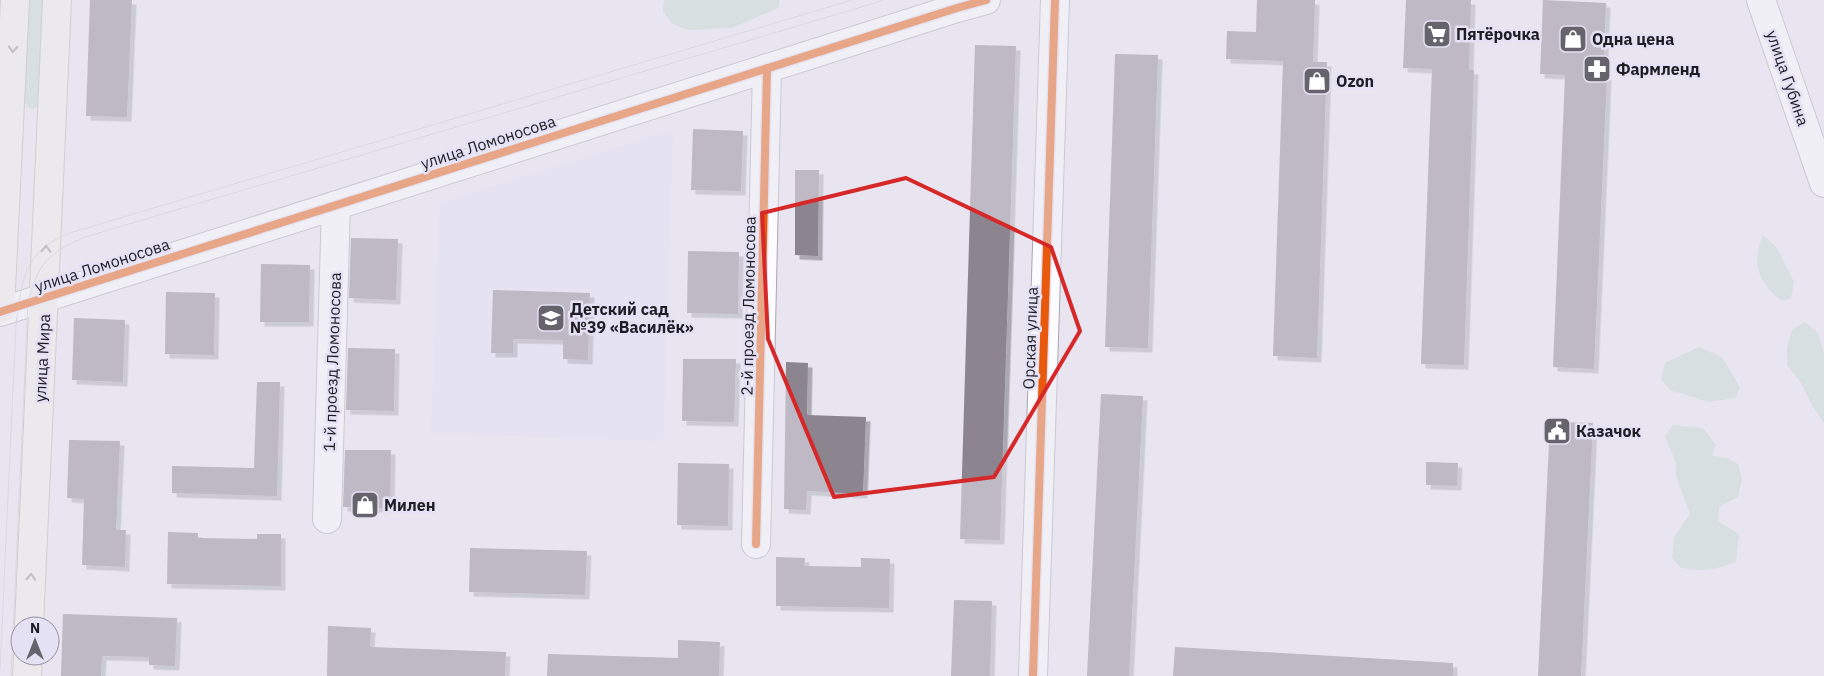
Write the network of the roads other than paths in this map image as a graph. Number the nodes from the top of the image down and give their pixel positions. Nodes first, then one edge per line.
1 (15, 0) edge
2 (57, 0) edge
3 (986, 0) edge
4 (1055, 0) edge
5 (1761, 0) edge
6 (767, 68) junction
7 (1824, 184) edge
8 (336, 205) junction
9 (45, 298) junction
10 (0, 311) edge
11 (327, 518) dead end
12 (756, 544) dead end
13 (29, 616) edge
14 (1032, 676) edge

1 -> 10 main road
9 -> 2 main road, улица Мира
3 - 6 street, улица Ломоносова
4 - 14 street, Орская улица
5 - 7 street, улица Губина
6 - 8 street, улица Ломоносова
6 - 12 street, 2-й проезд Ломоносова
8 - 9 street, улица Ломоносова
8 - 11 street, 1-й проезд Ломоносова
9 - 10 street, улица Ломоносова
13 -> 9 main road, улица Мира

